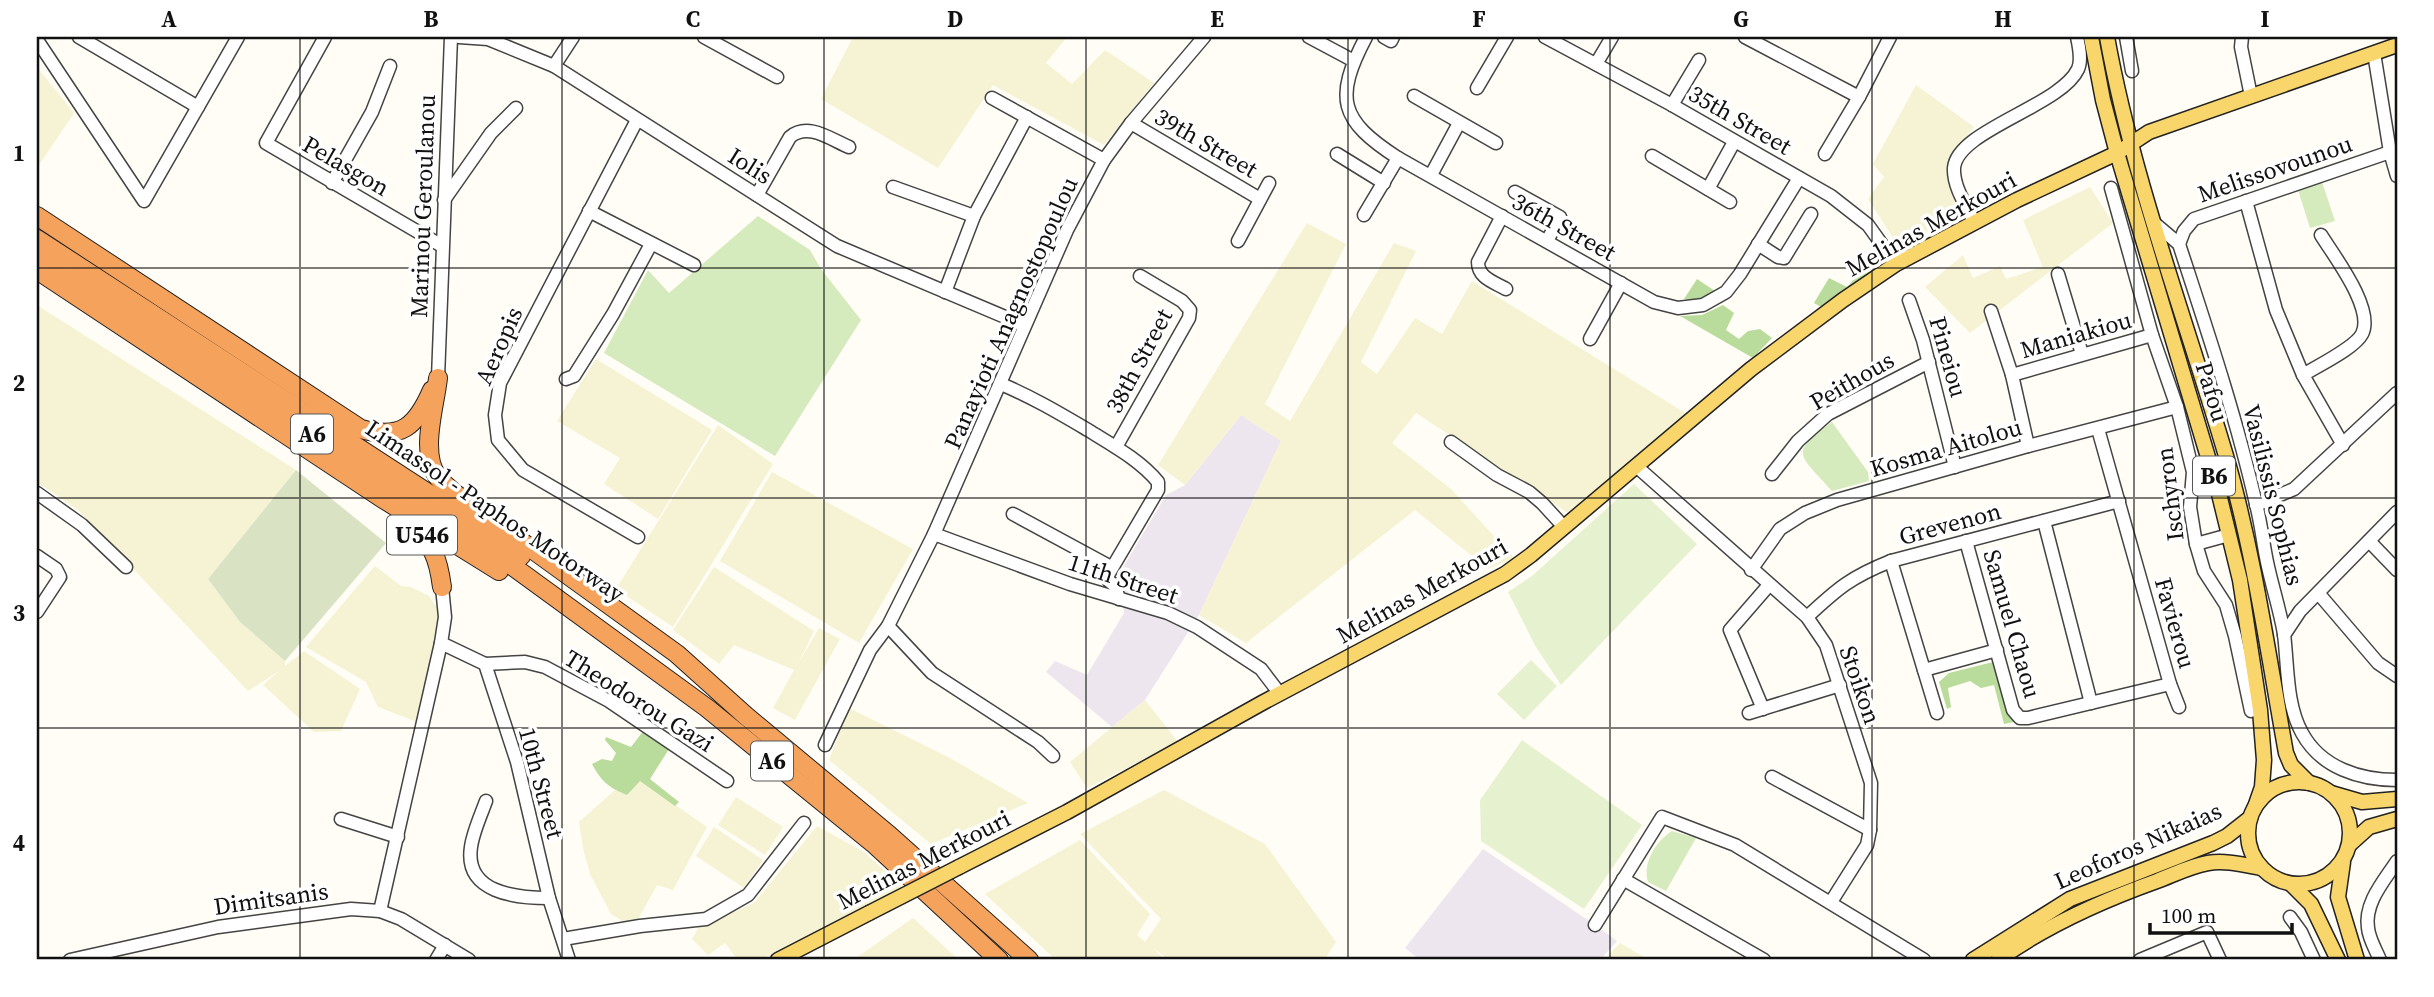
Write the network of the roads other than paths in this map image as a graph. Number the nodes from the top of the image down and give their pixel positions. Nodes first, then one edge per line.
1 (79, 37) edge
2 (324, 37) edge
3 (451, 37) edge
4 (459, 37) edge
5 (573, 37) edge
6 (704, 37) edge
7 (1204, 37) edge
8 (1309, 37) edge
9 (1366, 37) edge
10 (1384, 37) edge
11 (1393, 37) edge
12 (1507, 37) edge
13 (1545, 37) edge
14 (1612, 37) edge
15 (1745, 37) edge
16 (1890, 37) edge
17 (2077, 37) edge
18 (2091, 37) edge
19 (2107, 37) edge
20 (2126, 37) edge
21 (2242, 37) edge
22 (234, 38) edge
23 (37, 40) edge
24 (2397, 45) edge
25 (2374, 53) junction
26 (1699, 60) dead end
27 (1354, 61) junction
28 (1596, 64) junction
29 (390, 66) dead end
30 (554, 66) junction
31 (2132, 71) dead end
32 (777, 77) dead end
33 (1477, 88) dead end
34 (1414, 96) dead end
35 (2251, 96) junction
36 (1859, 97) junction
37 (992, 98) dead end
38 (1672, 105) junction
39 (198, 107) junction
40 (516, 108) dead end
41 (1027, 117) junction
42 (637, 120) junction
43 (1459, 122) junction
44 (1131, 123) junction
45 (1734, 142) junction
46 (1496, 143) dead end
47 (2129, 144) junction
48 (849, 147) dead end
49 (2390, 152) junction
50 (1337, 153) dead end
51 (1825, 153) dead end
52 (2117, 153) junction
53 (1652, 156) dead end
54 (1398, 158) junction
55 (1104, 160) junction
56 (1430, 175) junction
57 (2397, 176) edge
58 (1799, 178) junction
59 (332, 183) junction
60 (1269, 183) dead end
61 (1384, 183) junction
62 (893, 187) dead end
63 (2111, 188) dead end
64 (1708, 189) junction
65 (1515, 192) dead end
66 (757, 195) junction
67 (1261, 199) junction
68 (444, 200) junction
69 (2246, 201) junction
70 (1730, 202) dead end
71 (589, 211) junction
72 (1811, 214) dead end
73 (1364, 215) dead end
74 (37, 216) edge
75 (974, 216) junction
76 (1502, 216) junction
77 (2154, 222) junction
78 (1975, 223) junction
79 (2321, 235) dead end
80 (37, 239) edge
81 (1547, 241) junction
82 (1238, 242) dead end
83 (651, 244) junction
84 (1758, 244) junction
85 (2179, 244) junction
86 (442, 246) junction
87 (37, 253) edge
88 (1896, 264) junction
89 (694, 265) dead end
90 (37, 270) edge
91 (2058, 274) dead end
92 (1140, 276) dead end
93 (1621, 283) junction
94 (1506, 289) dead end
95 (945, 292) junction
96 (1909, 300) dead end
97 (1992, 311) dead end
98 (1024, 325) junction
99 (2152, 335) junction
100 (1590, 340) dead end
101 (2082, 354) junction
102 (1928, 362) junction
103 (2012, 375) junction
104 (2303, 375) junction
105 (438, 377) junction
106 (566, 379) dead end
107 (1001, 384) junction
108 (2397, 393) edge
109 (316, 401) junction
110 (2177, 407) junction
111 (2098, 429) junction
112 (1451, 442) dead end
113 (2343, 445) junction
114 (2028, 446) junction
115 (1116, 447) junction
116 (1636, 466) junction
117 (1955, 467) junction
118 (1772, 474) dead end
119 (37, 493) edge
120 (380, 497) junction
121 (2119, 501) junction
122 (2256, 505) junction
123 (2397, 512) edge
124 (1013, 514) dead end
125 (471, 521) junction
126 (2044, 521) junction
127 (1564, 527) junction
128 (934, 534) junction
129 (2229, 535) junction
130 (638, 537) dead end
131 (1966, 541) junction
132 (2368, 541) junction
133 (2196, 544) junction
134 (37, 556) edge
135 (1891, 561) junction
136 (126, 567) dead end
137 (1111, 567) junction
138 (1751, 570) junction
139 (2397, 570) edge
140 (1769, 585) junction
141 (442, 587) joint
142 (2319, 594) junction
143 (1119, 599) junction
144 (2279, 610) junction
145 (2300, 611) junction
146 (37, 612) edge
147 (1807, 617) junction
148 (585, 618) junction
149 (888, 626) junction
150 (2284, 635) junction
151 (442, 643) junction
152 (1997, 650) junction
153 (2285, 657) junction
154 (485, 664) junction
155 (1924, 670) junction
156 (2273, 674) junction
157 (2397, 676) edge
158 (2170, 684) junction
159 (1840, 685) junction
160 (1280, 694) junction
161 (2091, 703) junction
162 (2179, 708) dead end
163 (1763, 709) junction
164 (2251, 711) dead end
165 (1749, 713) dead end
166 (1937, 713) dead end
167 (746, 716) junction
168 (825, 745) dead end
169 (1053, 756) dead end
170 (1772, 777) dead end
171 (2397, 780) edge
172 (727, 781) dead end
173 (2309, 783) junction
174 (2329, 792) junction
175 (2397, 799) edge
176 (486, 801) dead end
177 (842, 807) junction
178 (2253, 812) junction
179 (2397, 819) edge
180 (341, 820) dead end
181 (804, 823) dead end
182 (1870, 830) junction
183 (398, 837) junction
184 (2349, 845) junction
185 (2343, 860) junction
186 (2397, 861) edge
187 (2261, 868) junction
188 (1623, 879) junction
189 (2291, 884) junction
190 (549, 898) junction
191 (1831, 902) junction
192 (380, 911) junction
193 (2290, 917) dead end
194 (1595, 925) dead end
195 (564, 939) junction
196 (445, 945) junction
197 (70, 960) edge
198 (436, 960) edge
199 (469, 960) edge
200 (569, 960) edge
201 (778, 960) edge
202 (999, 960) edge
203 (1029, 960) edge
204 (1764, 960) edge
205 (1924, 960) edge
206 (1973, 960) edge
207 (1998, 960) edge
208 (2140, 960) edge
209 (2220, 960) edge
210 (2314, 960) edge
211 (2338, 960) edge
212 (2357, 960) edge
213 (2381, 960) edge

1 - 39 street
2 - 59 street, Pelasgon
3 - 68 street, Marinou Geroulanou
4 - 30 street, Iolis
5 - 30 street
6 - 32 street
7 - 44 street, Panayioti Anagnostopoulou
8 - 27 street
9 - 27 street, 36th Street
10 - 11 street
12 - 33 street
13 - 28 street, 35th Street
14 - 28 street
15 - 36 street
16 - 36 street
17 - 78 street
18 - 52 main road, Pafou / B6
19 - 47 main road, Pafou / B6
20 - 31 street
21 - 35 street
22 - 39 street
23 - 39 street
24 - 25 main road, Melinas Merkouri
25 - 35 main road, Melinas Merkouri
25 - 49 street
26 - 38 street
27 - 54 street, 36th Street
28 - 38 street, 35th Street
29 - 59 street
30 - 42 street, Iolis
34 - 43 street
35 - 47 main road, Melinas Merkouri
36 - 51 street
37 - 41 street
38 - 45 street, 35th Street
40 - 68 street
41 - 55 street
41 - 75 street
42 - 66 street, Iolis
42 - 71 street, Aeropis
43 - 46 street
43 - 56 street
44 - 55 street, Panayioti Anagnostopoulou
44 - 67 street, 39th Street
45 - 58 street, 35th Street
45 - 64 street
47 - 52 main road, Melinas Merkouri
47 - 77 main road, Pafou / B6
48 - 66 street
49 - 57 street
49 - 69 street, Melissovounou
50 - 61 street
52 - 78 main road, Melinas Merkouri
52 - 129 main road, Pafou / B6
53 - 64 street
54 - 56 street, 36th Street
54 - 61 street
55 - 98 street, Panayioti Anagnostopoulou
56 - 76 street, 36th Street
58 - 84 street, 36th Street
58 - 88 street, 35th Street
59 - 86 street, Pelasgon
60 - 67 street, 39th Street
61 - 73 street
62 - 75 street
63 - 99 street, Ischyron
64 - 70 street
65 - 81 street
66 - 95 street, Iolis
67 - 82 street, 39th Street
68 - 86 street, Marinou Geroulanou
69 - 85 street, Melissovounou
69 - 104 street
71 - 83 street
71 - 130 street, Aeropis
72 - 84 street
74 - 109 highway
75 - 95 street
76 - 81 street, 36th Street
76 - 94 street
77 - 85 street
77 - 156 main road, Pafou / B6
78 - 88 main road, Melinas Merkouri
79 - 104 street
80 - 125 highway, Limassol - Paphos Motorway / A6
81 - 93 street, 36th Street
83 - 89 street
83 - 106 street
84 - 93 street, 36th Street
85 - 122 street, Vasilissis Sophias
86 - 105 street, Marinou Geroulanou
87 - 148 highway, Limassol - Paphos Motorway / A6
88 - 116 main road, Melinas Merkouri
90 - 120 highway
91 - 101 street
92 - 115 street, 38th Street
93 - 100 street
95 - 98 street, Iolis
96 - 102 street, Pineiou
97 - 103 street
98 - 107 street, Panayioti Anagnostopoulou
99 - 101 street, Maniakiou
99 - 110 street, Ischyron
101 - 103 street, Maniakiou
102 - 117 street, Pineiou
102 - 118 street, Peithous
103 - 114 street
104 - 113 street
105 - 109 highway
105 - 167 highway
107 - 115 street
107 - 128 street, Panayioti Anagnostopoulou
108 - 113 street
109 - 125 highway
110 - 111 street, Kosma Aitolou
110 - 133 street, Ischyron
111 - 114 street, Kosma Aitolou
111 - 121 street, Favierou
112 - 127 street
113 - 122 street
114 - 117 street, Kosma Aitolou
115 - 137 street
116 - 127 main road, Melinas Merkouri
116 - 138 street, Stoikon
117 - 138 street, Kosma Aitolou
119 - 136 street
120 - 141 highway, U546
120 - 148 highway
121 - 126 street, Grevenon
121 - 158 street, Favierou
122 - 144 street, Vasilissis Sophias
123 - 132 street
124 - 137 street
125 - 167 highway, Limassol - Paphos Motorway / A6
126 - 131 street, Grevenon
126 - 161 street
127 - 160 main road, Melinas Merkouri
128 - 143 street, 11th Street
128 - 149 street, Panayioti Anagnostopoulou
129 - 133 street
129 - 178 main road, Pafou / B6
131 - 135 street, Grevenon
131 - 152 street, Samuel Chaou
132 - 139 street
132 - 142 street
133 - 164 street, Ischyron
134 - 146 street
135 - 147 street, Grevenon
135 - 155 street
137 - 143 street
138 - 140 street, Stoikon
140 - 147 street, Stoikon
140 - 163 street
141 - 151 street, U546
142 - 145 street
142 - 157 street
143 - 160 street, 11th Street
144 - 145 street
144 - 150 street, Vasilissis Sophias
145 - 150 street
147 - 159 street, Stoikon
148 - 177 highway, Limassol - Paphos Motorway / A6
149 - 168 street, Panayioti Anagnostopoulou
149 - 169 street
150 - 153 street, Vasilissis Sophias
151 - 154 street
151 - 183 street, U546
152 - 155 street
152 - 161 street, Samuel Chaou
153 - 156 street
153 - 171 street, Vasilissis Sophias
154 - 172 street, Theodorou Gazi
154 - 190 street, 10th Street
155 - 166 street
156 - 173 main road, Pafou / B6
158 - 161 street
158 - 162 street, Favierou
159 - 163 street
159 - 182 street, Stoikon
160 - 201 main road, Melinas Merkouri, bridge
163 - 165 street
167 - 177 highway, A6
170 - 182 street
173 - 174 main road, B6
173 - 178 main road
174 - 175 main road
174 - 184 main road
176 - 190 street
177 - 202 highway, A6
177 - 203 highway, A6
178 - 187 main road, B6
178 - 206 main road, Leoforos Nikaias
179 - 184 main road
180 - 183 street
181 - 195 street
182 - 191 street, Stoikon
183 - 192 street, U546
184 - 185 main road
185 - 189 main road
185 - 212 main road
186 - 213 street
187 - 189 main road
187 - 207 main road, Leoforos Nikaias
188 - 191 street
188 - 194 street
188 - 204 street
189 - 211 main road
190 - 195 street, 10th Street
191 - 205 street
192 - 196 street, Dimitsanis
192 - 197 street, Dimitsanis
193 - 210 street
195 - 200 street, 10th Street
196 - 198 street
196 - 199 street, Dimitsanis
208 - 209 street

